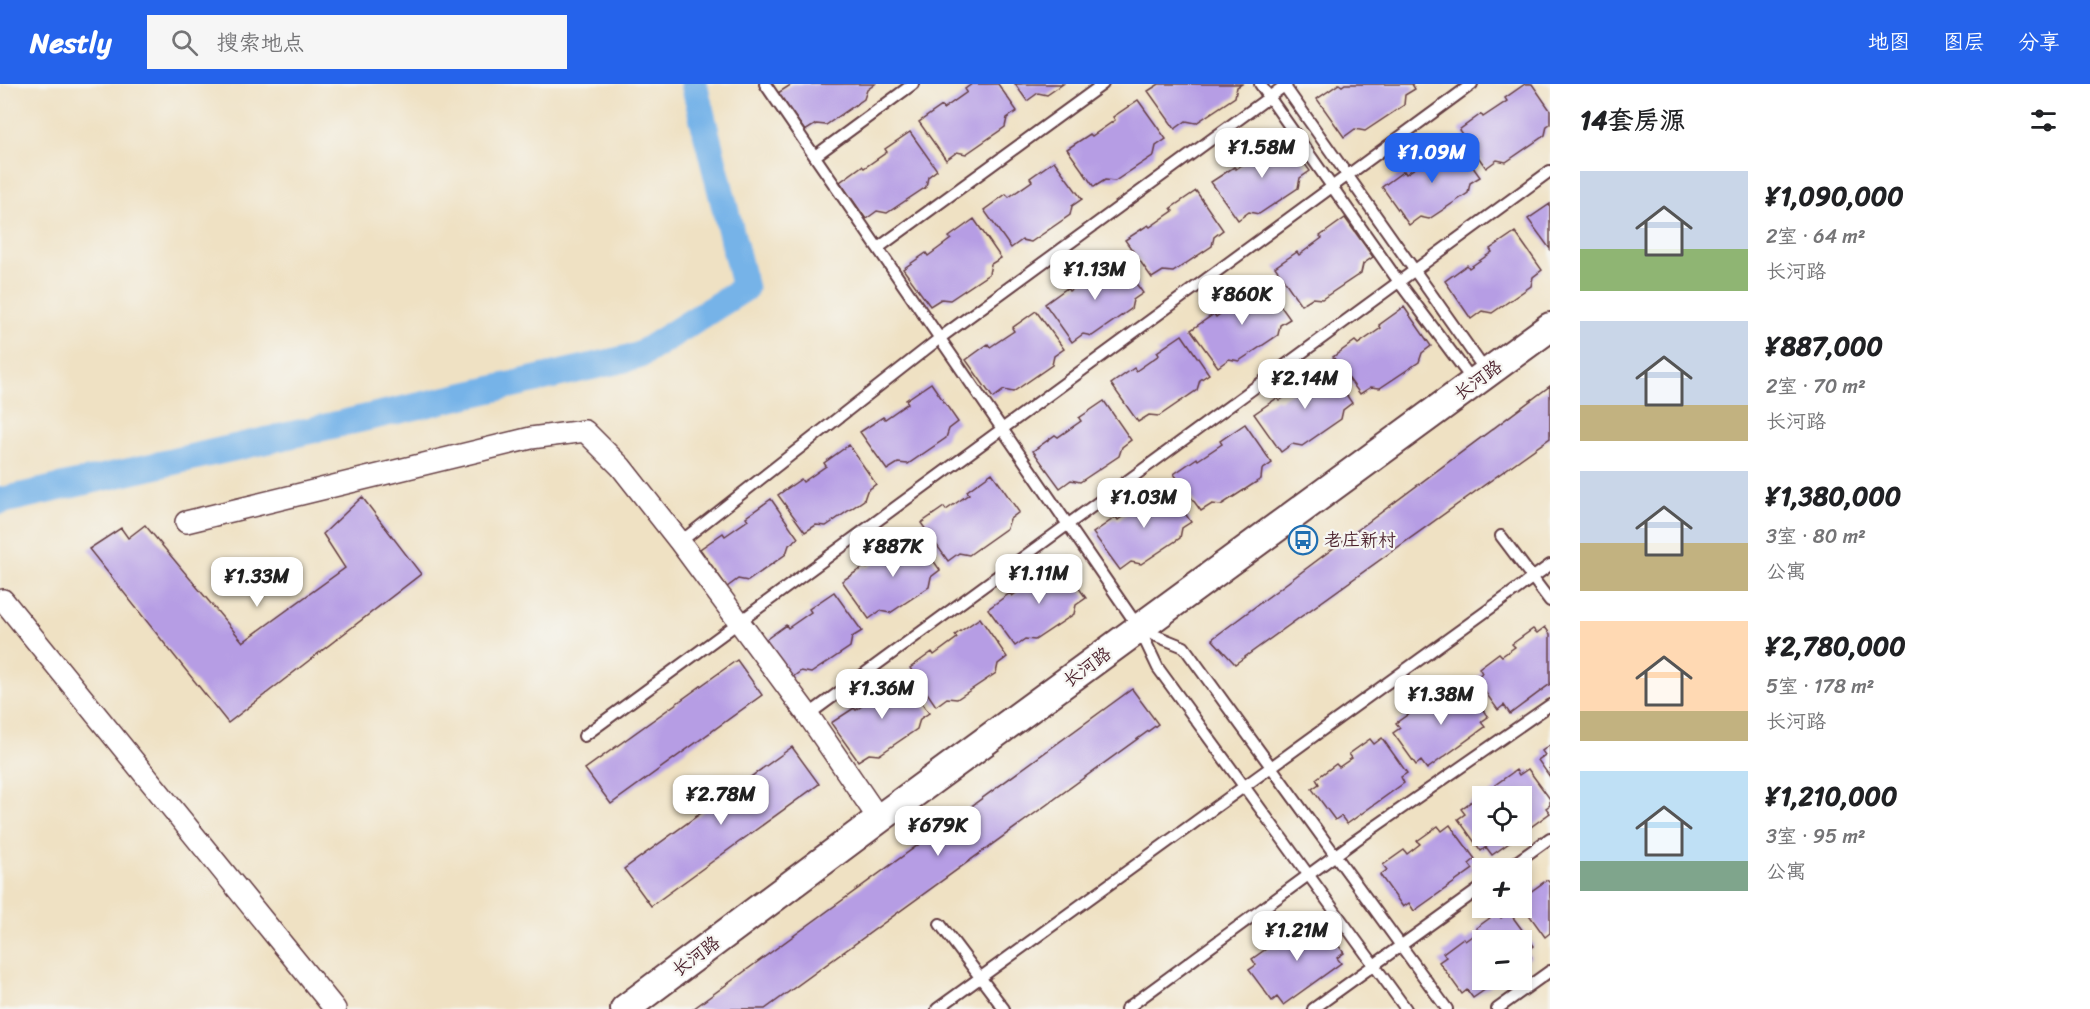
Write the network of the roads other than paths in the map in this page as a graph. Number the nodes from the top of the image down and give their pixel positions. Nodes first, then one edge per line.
1 (765, 84) edge
2 (913, 84) edge
3 (1103, 84) edge
4 (1260, 84) edge
5 (1472, 84) edge
6 (1285, 85) edge
7 (1269, 97) junction
8 (815, 156) junction
9 (1550, 171) edge
10 (1347, 175) junction
11 (1332, 187) junction
12 (878, 248) junction
13 (1415, 270) junction
14 (1398, 282) junction
15 (1550, 327) edge
16 (940, 338) junction
17 (1480, 378) junction
18 (1002, 429) junction
19 (186, 522) dead end
20 (1068, 524) junction
21 (1501, 536) dead end
22 (681, 542) junction
23 (1550, 565) edge
24 (1533, 577) junction
25 (3, 600) dead end
26 (1550, 601) edge
27 (739, 622) junction
28 (1139, 628) junction
29 (1550, 705) edge
30 (808, 715) junction
31 (584, 736) dead end
32 (1271, 767) junction
33 (1244, 786) junction
34 (879, 819) junction
35 (1550, 838) edge
36 (1335, 855) junction
37 (1522, 858) edge
38 (1309, 875) junction
39 (1472, 895) edge
40 (940, 924) dead end
41 (1401, 945) junction
42 (1374, 965) junction
43 (1550, 971) edge
44 (981, 977) junction
45 (335, 1009) edge
46 (624, 1009) edge
47 (937, 1009) edge
48 (1004, 1009) edge
49 (1126, 1009) edge
50 (1313, 1009) edge
51 (1406, 1009) edge
52 (1447, 1009) edge
53 (1497, 1009) edge

1 - 8 lane
2 - 8 lane
3 - 12 lane
4 - 7 lane
5 - 10 lane
6 - 7 lane
6 - 10 lane
7 - 11 lane
7 - 16 lane
8 - 12 lane
9 - 13 lane
10 - 11 lane
10 - 13 lane
11 - 14 lane
11 - 18 lane
12 - 16 lane
13 - 14 lane
13 - 17 lane
14 - 17 lane
14 - 20 lane
15 - 17 street, 长河路
16 - 18 lane
16 - 22 lane
17 - 28 street, 长河路
18 - 20 lane
18 - 27 lane
19 - 22 street
20 - 28 lane
20 - 30 lane
21 - 24 lane
22 - 27 street
23 - 24 lane
24 - 26 lane
24 - 32 lane
25 - 45 street
27 - 30 street
27 - 31 lane
28 - 32 lane
28 - 33 lane
28 - 34 street, 长河路
29 - 36 lane
30 - 34 street
32 - 33 lane
32 - 36 lane
33 - 38 lane
33 - 44 lane
34 - 46 street, 长河路
35 - 37 lane
36 - 38 lane
36 - 41 lane
38 - 42 lane
38 - 49 lane
39 - 41 lane
40 - 44 lane
41 - 42 lane
41 - 52 lane
42 - 50 lane
42 - 51 lane
43 - 53 lane
44 - 47 lane
44 - 48 lane

